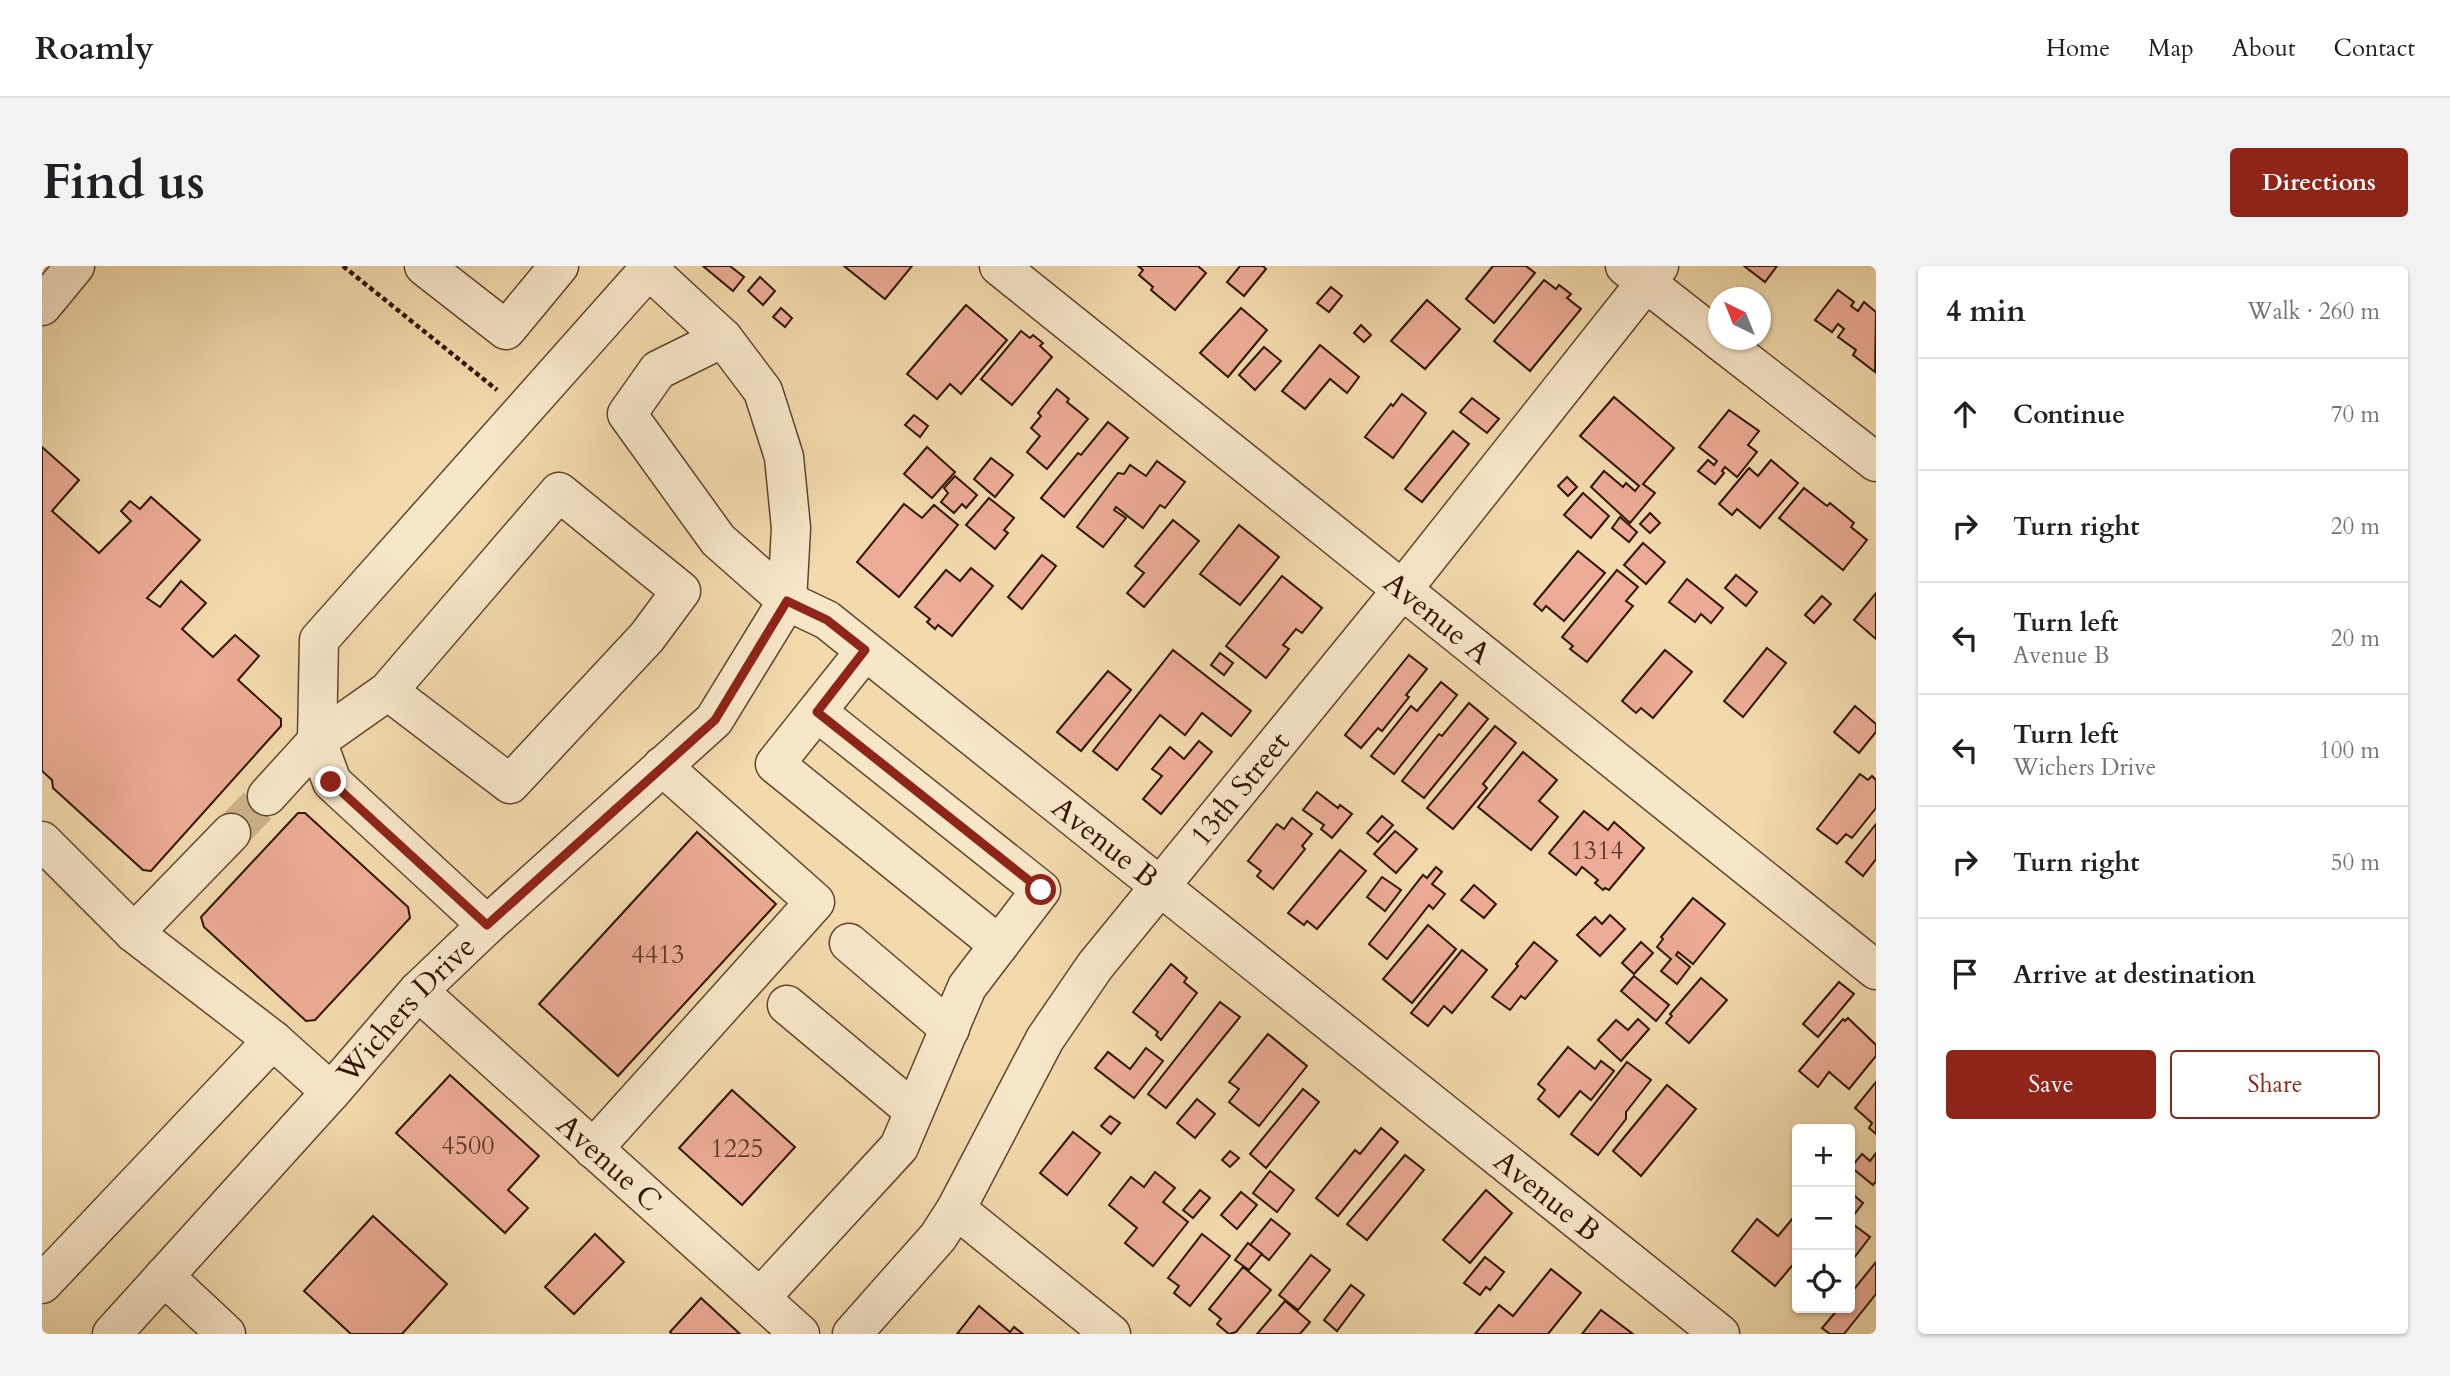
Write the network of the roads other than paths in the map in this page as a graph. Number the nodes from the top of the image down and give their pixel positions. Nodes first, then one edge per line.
1 (75, 266) edge
2 (424, 266) edge
3 (559, 266) edge
4 (999, 266) edge
5 (647, 268) edge
6 (1644, 272) edge
7 (42, 306) edge
8 (1708, 329) edge
9 (723, 338) junction
10 (1733, 350) edge
11 (1876, 462) edge
12 (1402, 590) junction
13 (787, 601) junction
14 (865, 650) junction
15 (388, 691) junction
16 (817, 712) junction
17 (317, 741) junction
18 (662, 766) junction
19 (267, 796) tunnel mouth
20 (231, 833) tunnel mouth
21 (42, 841) edge
22 (1158, 887) junction
23 (487, 925) junction
24 (134, 933) junction
25 (849, 943) dead end
26 (999, 945) junction
27 (1876, 971) edge
28 (418, 991) junction
29 (787, 1005) dead end
30 (950, 1029) junction
31 (273, 1040) junction
32 (331, 1092) junction
33 (914, 1111) junction
34 (593, 1149) junction
35 (956, 1209) junction
36 (164, 1276) junction
37 (42, 1284) edge
38 (760, 1298) junction
39 (112, 1334) edge
40 (226, 1334) edge
41 (800, 1334) edge
42 (852, 1334) edge
43 (1111, 1334) edge
44 (1720, 1334) edge

1 - 7 street
2 - 3 street
4 - 12 street, Avenue A
5 - 9 street
5 - 17 street
6 - 8 street
6 - 12 street, 13th Street
9 - 13 street
9 - 13 street, Avenue B
10 - 11 street
12 - 22 street, 13th Street
12 - 27 street, Avenue A
13 - 14 street, Avenue B
13 - 18 street, Wichers Drive
14 - 16 street
14 - 22 street, Avenue B
15 - 15 street
15 - 17 street
16 - 26 street
16 - 26 street
17 - 19 street
17 - 23 street
18 - 23 street, Wichers Drive
18 - 34 street
20 - 24 street
21 - 24 street
22 - 35 street, 13th Street
22 - 44 street, Avenue B
23 - 28 street, Wichers Drive
24 - 31 street
25 - 30 street
26 - 30 street
28 - 32 street, Wichers Drive
28 - 34 street, Avenue C
29 - 33 street
30 - 33 street
31 - 32 street
31 - 37 street
32 - 36 street, Wichers Drive
33 - 38 street
34 - 38 street, Avenue C
35 - 42 street, 13th Street
35 - 43 street
36 - 39 street, Wichers Drive
36 - 40 street
38 - 41 street, Avenue C

